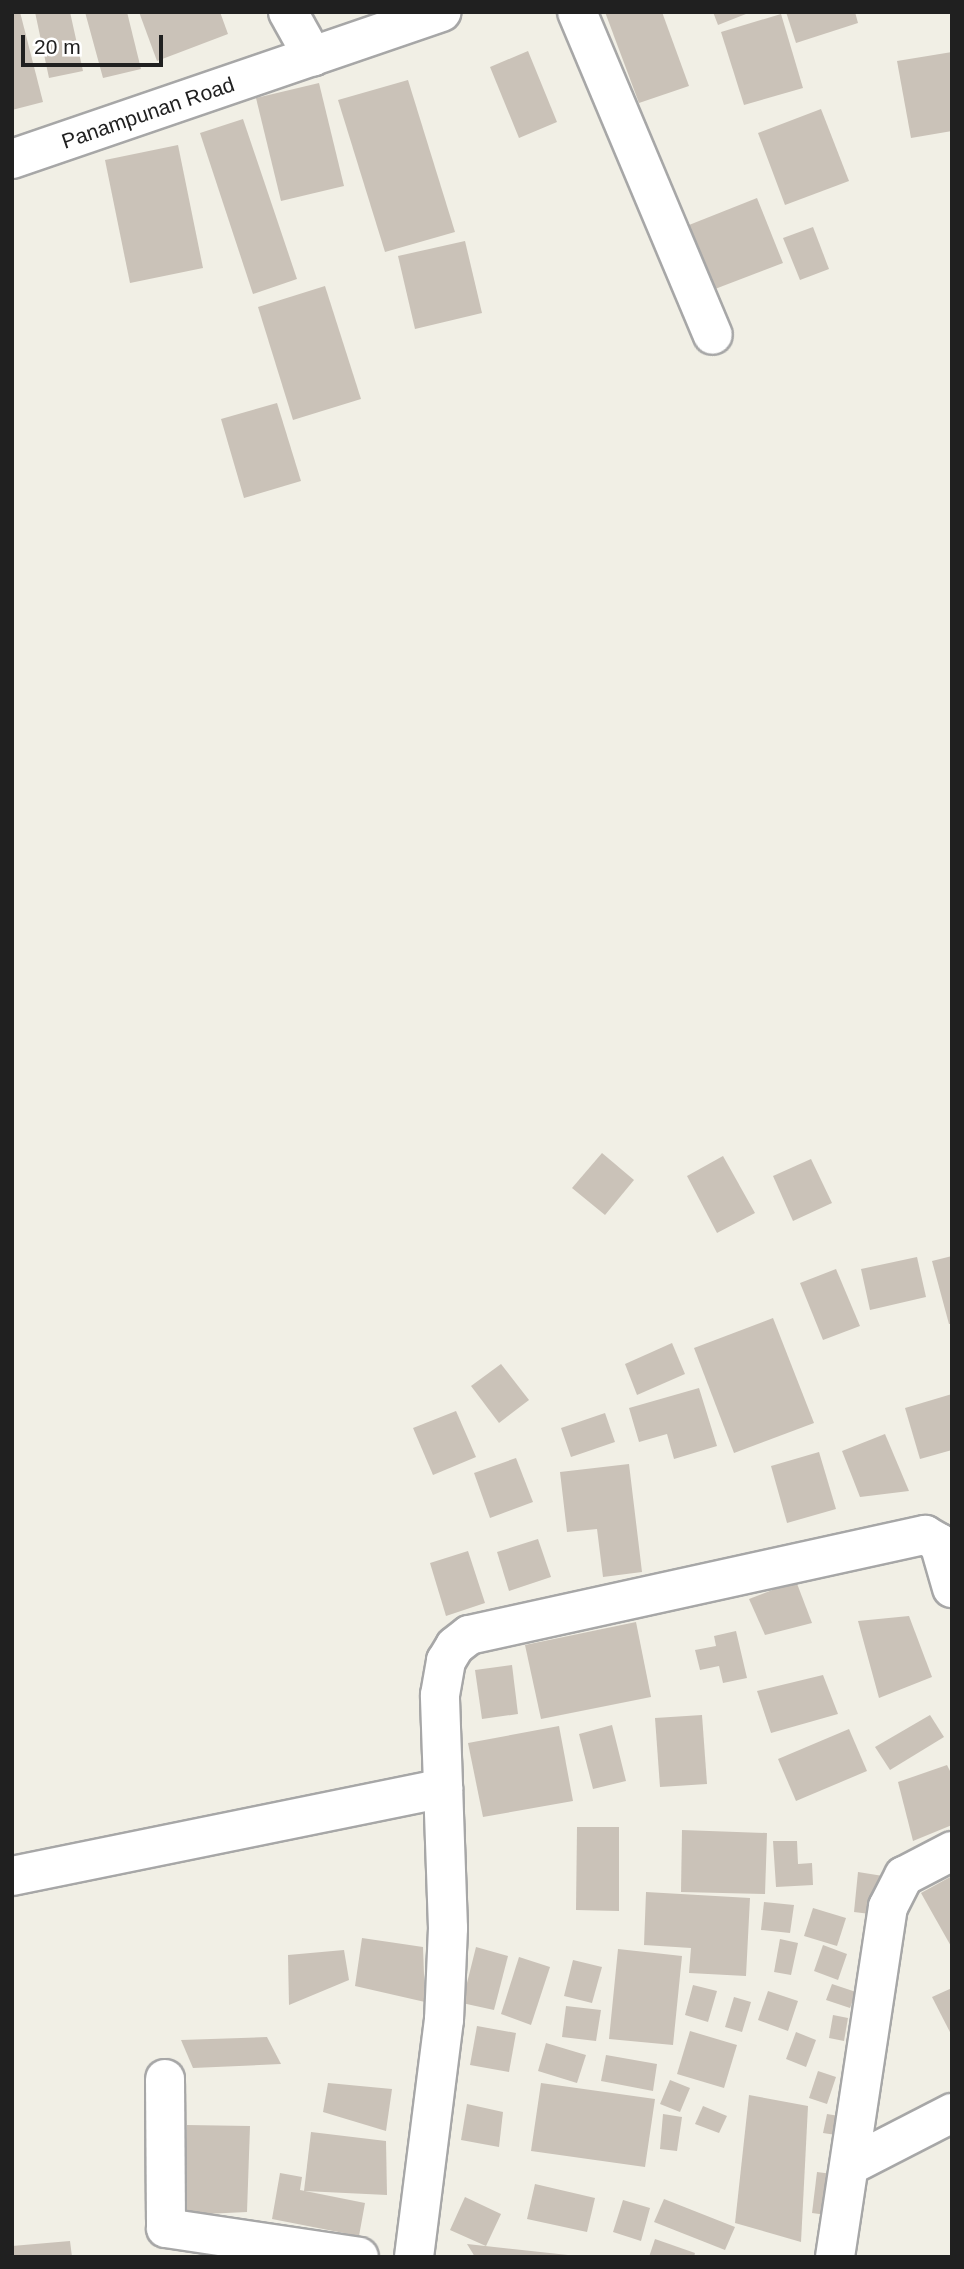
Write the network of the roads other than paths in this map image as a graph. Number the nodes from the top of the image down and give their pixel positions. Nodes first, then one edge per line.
1 (289, 12) edge
2 (442, 12) edge
3 (577, 12) edge
4 (313, 57) junction
5 (12, 159) edge
6 (713, 335) dead end
7 (952, 1588) edge
8 (443, 1788) junction
9 (952, 1851) edge
10 (12, 1876) edge
11 (165, 2079) dead end
12 (952, 2113) edge
13 (851, 2165) junction
14 (359, 2257) edge
15 (414, 2257) edge
16 (835, 2257) edge

1 - 4 street
2 - 4 street, Panampunan Road
3 - 6 street
4 - 5 street, Panampunan Road
7 - 8 street
8 - 10 street
8 - 15 street
9 - 13 street
11 - 14 street
12 - 13 street
13 - 16 street

